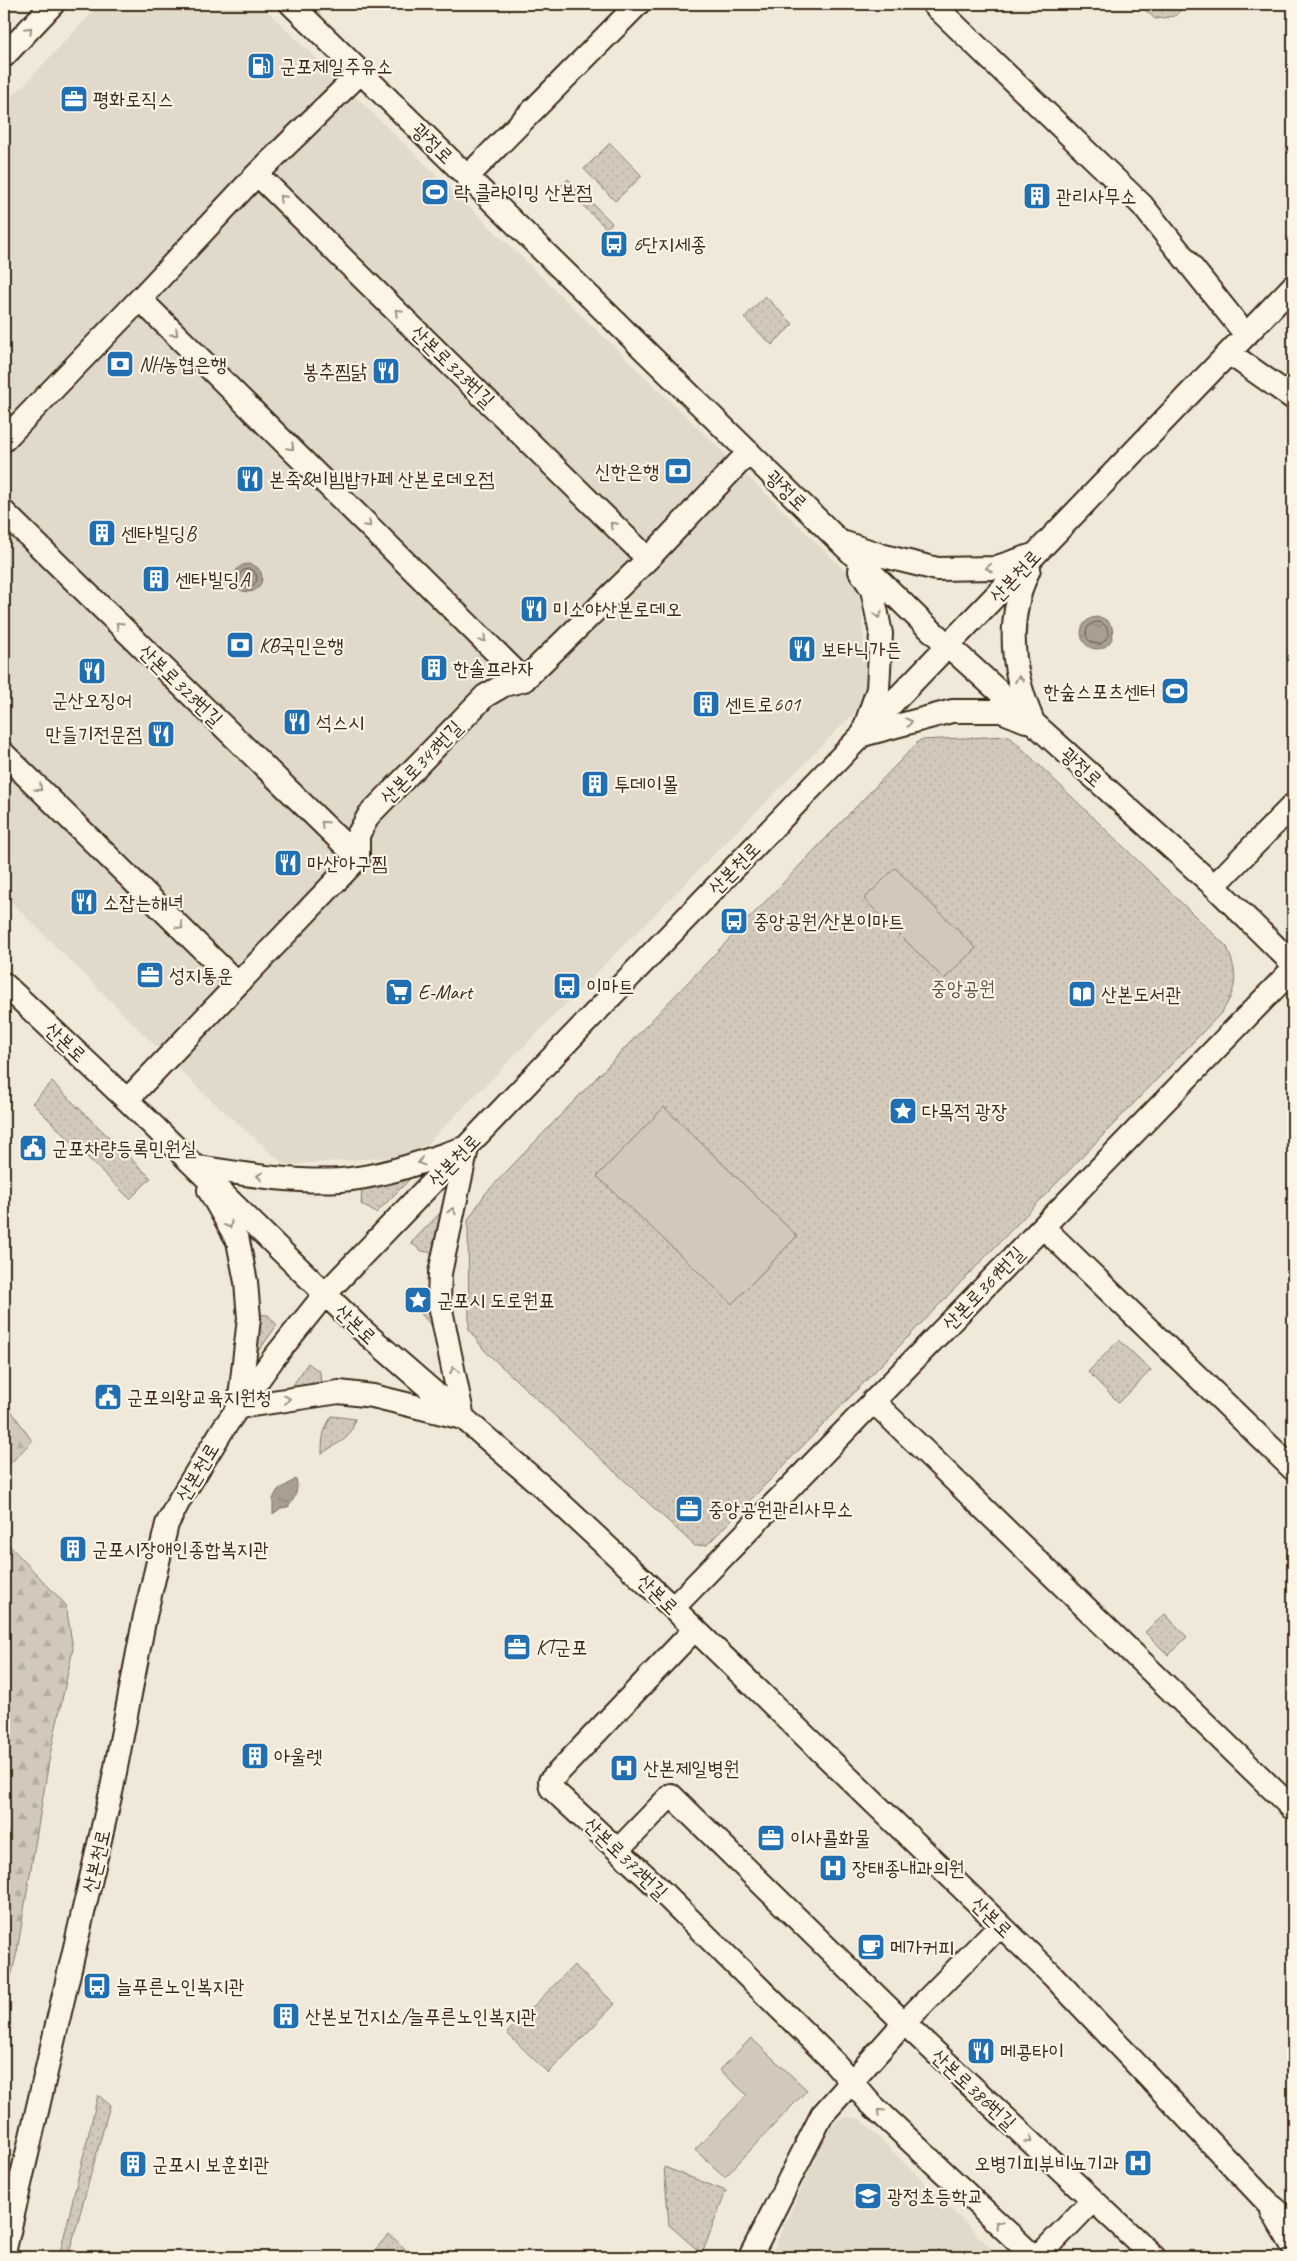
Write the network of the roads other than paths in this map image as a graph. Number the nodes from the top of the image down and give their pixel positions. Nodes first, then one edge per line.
1 (53, 4) edge
2 (291, 4) edge
3 (638, 4) edge
4 (933, 4) edge
5 (4, 56) edge
6 (360, 73) junction
7 (257, 174) junction
8 (468, 177) junction
9 (1293, 286) edge
10 (140, 299) junction
11 (1246, 335) junction
12 (1229, 353) junction
13 (1293, 398) edge
14 (4, 440) edge
15 (749, 452) junction
16 (4, 512) edge
17 (841, 542) junction
18 (1036, 554) junction
19 (648, 559) junction
20 (950, 645) junction
21 (524, 680) junction
22 (1034, 724) junction
23 (862, 735) junction
24 (4, 754) edge
25 (1293, 805) edge
26 (358, 858) junction
27 (1214, 886) junction
28 (1293, 964) edge
29 (1293, 969) edge
30 (237, 983) junction
31 (8, 990) edge
32 (128, 1100) junction
33 (467, 1146) junction
34 (196, 1167) junction
35 (1043, 1227) junction
36 (325, 1294) junction
37 (874, 1401) junction
38 (239, 1407) junction
39 (463, 1418) junction
40 (1293, 1469) edge
41 (673, 1608) junction
42 (695, 1630) junction
43 (1293, 1809) edge
44 (618, 1850) junction
45 (1000, 1925) junction
46 (904, 2024) junction
47 (853, 2082) junction
48 (1093, 2200) junction
49 (1267, 2202) junction
50 (1293, 2223) edge
51 (1293, 2247) edge
52 (4, 2253) edge
53 (750, 2257) edge
54 (1034, 2257) edge
55 (1038, 2257) edge
56 (1154, 2257) edge

5 -> 1 street
2 - 6 street, 광정로
3 - 8 street
4 - 11 street
6 - 7 street
6 - 8 street, 광정로
7 - 10 street
19 -> 7 street, 산본로323번길
8 - 15 street, 광정로
9 - 11 street, 산본천로
10 - 14 street
10 -> 21 street
11 - 12 street, 산본천로
12 - 13 street
12 - 18 street, 산본천로
15 - 17 street, 광정로
15 - 19 street, 산본로343번길
26 -> 16 street, 산본로323번길
18 -> 17 street
17 - 20 street, 광정로
17 -> 23 street
18 - 20 street, 산본천로
22 -> 18 street
19 - 21 street, 산본로343번길
20 - 22 street, 광정로
20 - 23 street, 산본천로
21 - 26 street, 산본로343번길
23 -> 22 street
22 - 27 street, 광정로
23 - 33 street, 산본천로
24 -> 30 street
25 - 27 street
26 - 30 street
27 - 28 street, 광정로
29 - 35 street, 산본로369번길
30 - 32 street
31 - 32 street, 산본로
32 - 34 street, 산본로
33 -> 34 street
33 - 36 street, 산본천로
39 -> 33 street
34 - 36 street, 산본로
34 -> 38 street
35 - 37 street, 산본로369번길
35 - 40 street
36 - 38 street, 산본천로
36 - 39 street, 산본로
37 - 41 street, 산본로369번길
37 - 43 street
38 -> 39 street
38 - 52 street, 산본천로
39 - 41 street, 산본로
41 - 42 street, 산본로
42 - 44 street, 산본로372번길
42 - 45 street, 산본로
44 - 46 street, 산본로386번길
44 - 47 street, 산본로372번길
45 - 46 street
45 - 49 street, 산본로
46 - 47 street
46 -> 48 street, 산본로386번길
47 - 53 street
54 -> 47 street
48 - 55 street
48 - 56 street, 산본로386번길
49 - 50 street, 산본로
49 - 51 street

